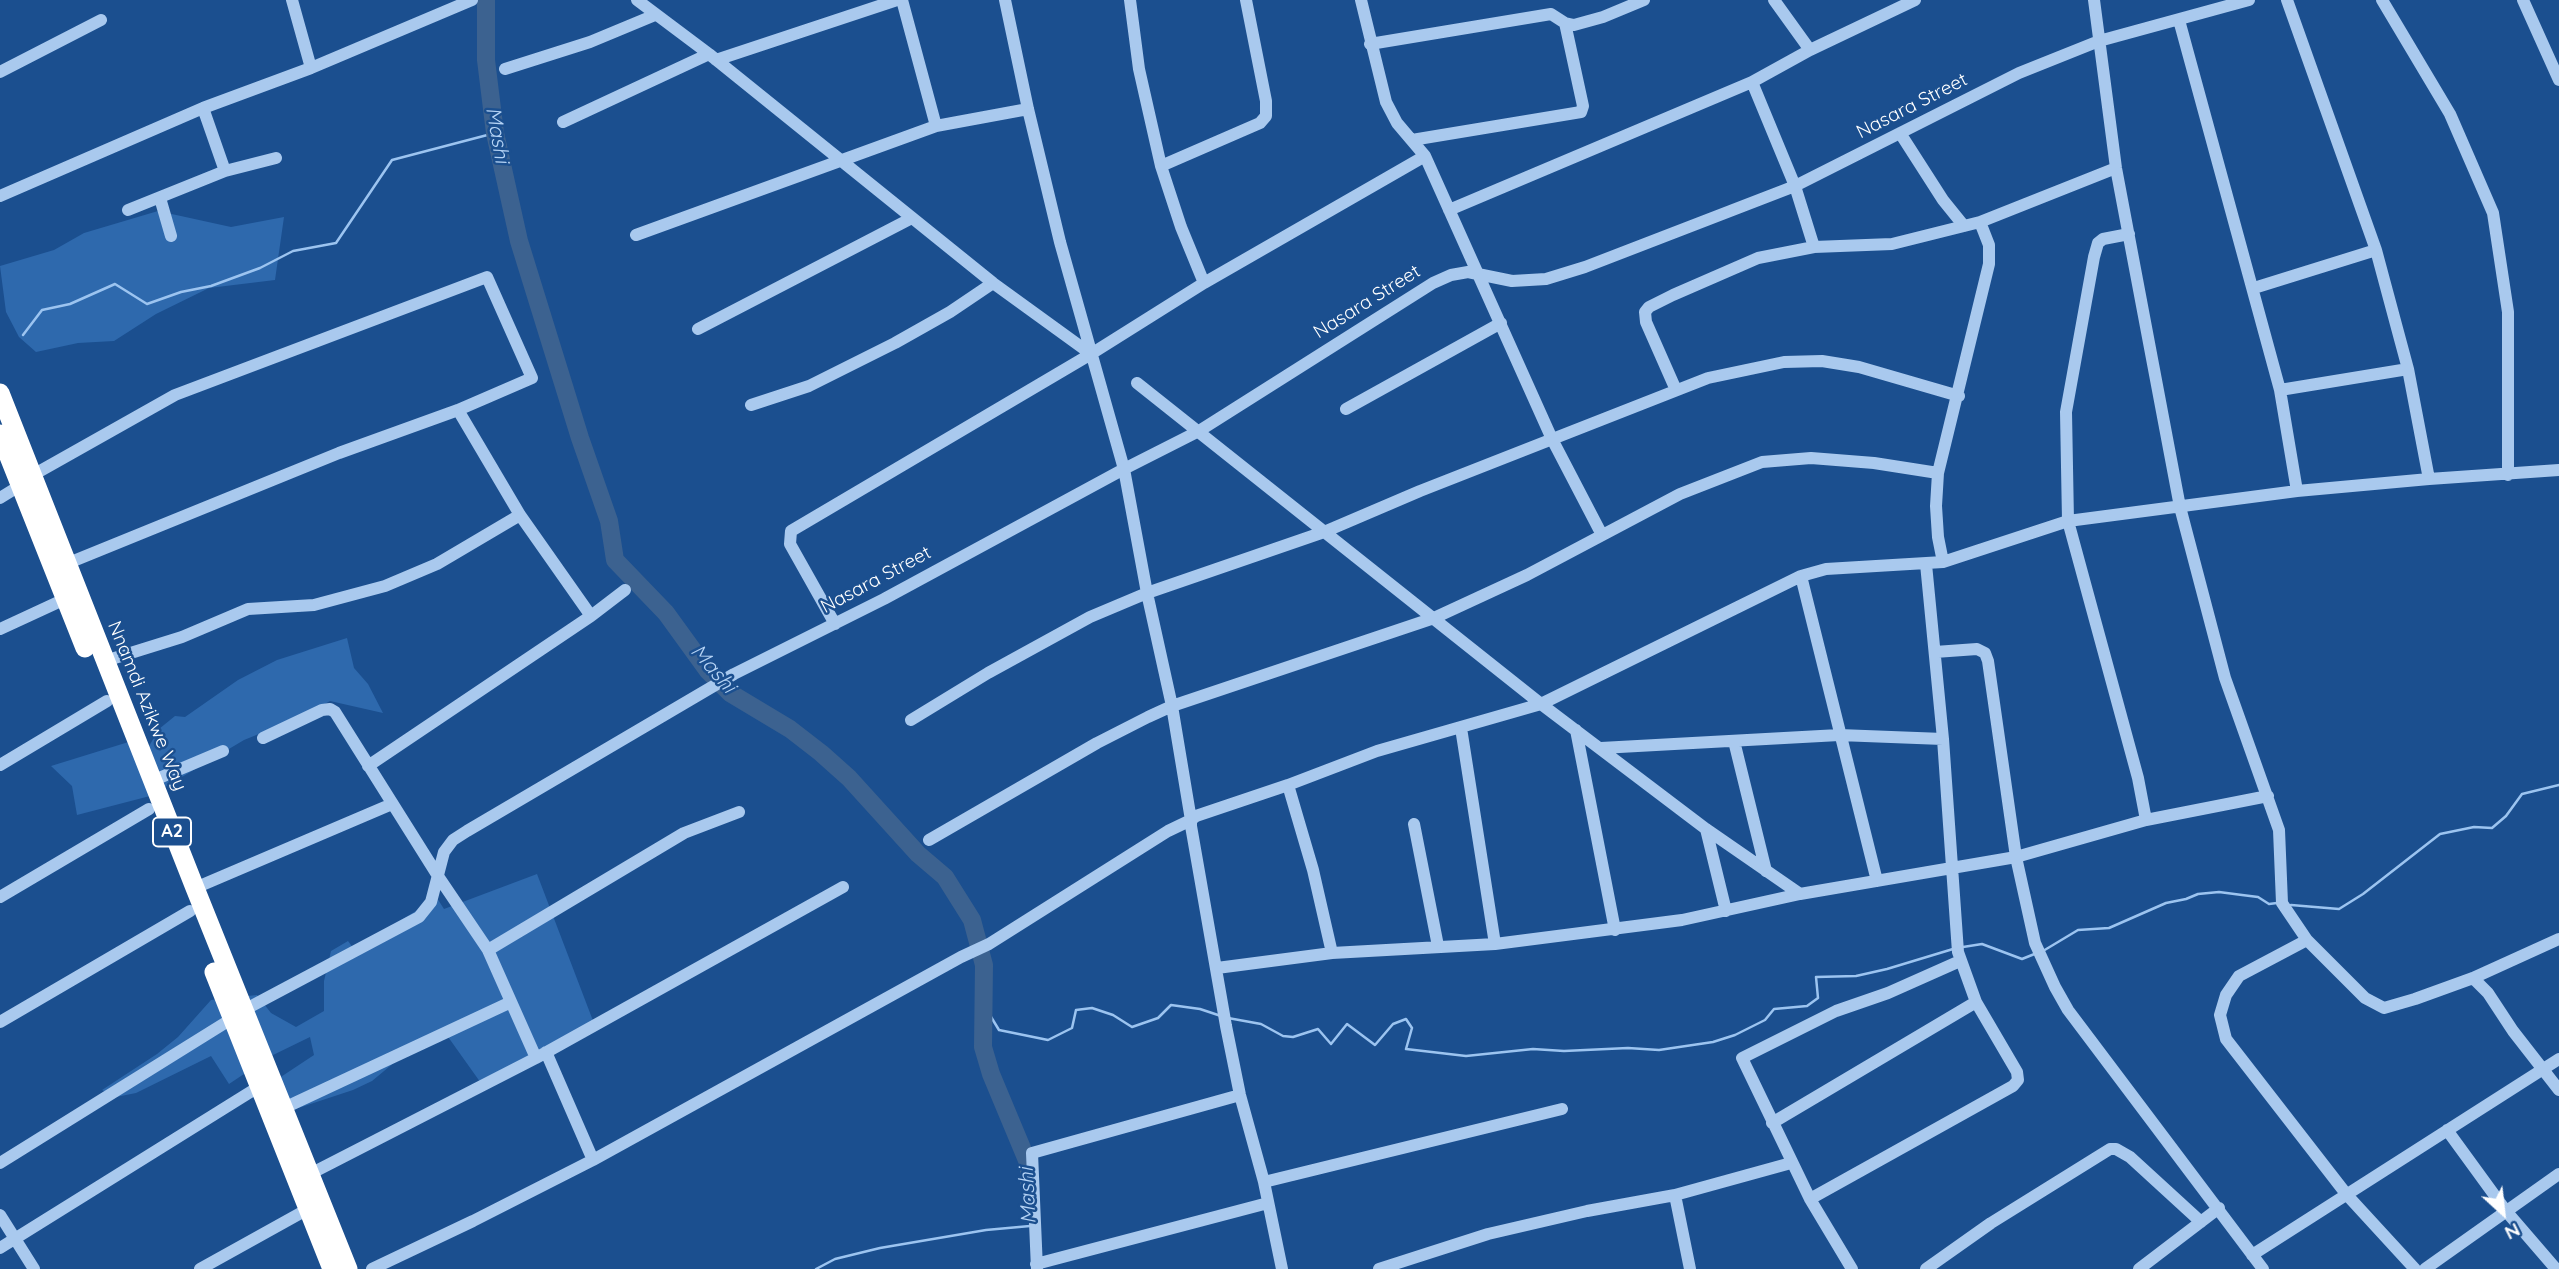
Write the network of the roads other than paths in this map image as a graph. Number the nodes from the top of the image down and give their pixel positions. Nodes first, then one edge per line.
1 (292, 0) edge
2 (472, 0) edge
3 (637, 0) edge
4 (899, 0) edge
5 (1005, 0) edge
6 (1130, 0) edge
7 (1246, 0) edge
8 (1362, 0) edge
9 (1644, 0) edge
10 (1774, 0) edge
11 (1915, 0) edge
12 (2094, 0) edge
13 (2249, 0) edge
14 (2287, 0) edge
15 (2382, 0) edge
16 (2523, 0) edge
17 (452, 4) edge
18 (655, 15) junction
19 (101, 20) dead end
20 (2179, 20) junction
21 (1565, 23) junction
22 (2099, 41) junction
23 (1370, 44) junction
24 (1810, 50) junction
25 (712, 57) junction
26 (311, 68) junction
27 (505, 69) dead end
28 (0, 72) edge
29 (2559, 80) edge
30 (1752, 82) junction
31 (203, 108) junction
32 (1028, 109) junction
33 (563, 122) dead end
34 (936, 126) junction
35 (1900, 134) junction
36 (1412, 140) junction
37 (1424, 156) junction
38 (276, 158) dead end
39 (839, 161) junction
40 (1161, 166) junction
41 (2116, 168) junction
42 (225, 171) junction
43 (1795, 186) junction
44 (0, 197) edge
45 (160, 198) junction
46 (128, 210) dead end
47 (1450, 210) junction
48 (911, 219) junction
49 (1980, 222) junction
50 (1964, 226) junction
51 (2129, 234) junction
52 (636, 235) dead end
53 (172, 236) dead end
54 (1814, 247) junction
55 (2376, 250) junction
56 (1478, 273) junction
57 (993, 283) junction
58 (1204, 284) junction
59 (2254, 288) junction
60 (1501, 323) junction
61 (698, 329) dead end
62 (1091, 354) junction
63 (2408, 369) junction
64 (1137, 383) dead end
65 (1676, 390) junction
66 (2280, 390) junction
67 (0, 393) edge
68 (1959, 396) junction
69 (751, 405) dead end
70 (1346, 409) dead end
71 (458, 410) junction
72 (1199, 431) junction
73 (0, 434) edge
74 (1552, 439) junction
75 (1124, 469) junction
76 (2559, 470) edge
77 (1938, 473) junction
78 (2508, 475) junction
79 (2429, 479) junction
80 (27, 480) junction
81 (2297, 491) junction
82 (0, 498) edge
83 (2180, 507) junction
84 (520, 515) junction
85 (2068, 522) junction
86 (1324, 532) junction
87 (1602, 535) junction
88 (1943, 562) junction
89 (66, 564) junction
90 (1926, 565) junction
91 (1801, 576) junction
92 (625, 590) dead end
93 (1147, 593) junction
94 (65, 598) junction
95 (591, 616) junction
96 (1434, 618) junction
97 (835, 624) junction
98 (0, 629) edge
99 (1934, 652) junction
100 (105, 661) junction
101 (107, 701) junction
102 (1541, 704) junction
103 (1172, 706) junction
104 (911, 720) dead end
105 (1461, 728) junction
106 (1576, 730) junction
107 (1839, 735) junction
108 (263, 738) dead end
109 (1943, 739) junction
110 (1734, 741) junction
111 (1601, 748) junction
112 (223, 751) dead end
113 (0, 765) edge
114 (368, 766) junction
115 (152, 781) junction
116 (1288, 785) junction
117 (2268, 796) junction
118 (392, 804) junction
119 (149, 810) junction
120 (739, 812) dead end
121 (1191, 820) junction
122 (2146, 820) junction
123 (1413, 824) dead end
124 (1706, 829) junction
125 (929, 841) dead end
126 (2016, 857) junction
127 (1953, 869) junction
128 (1766, 871) junction
129 (438, 876) junction
130 (1877, 881) junction
131 (843, 887) dead end
132 (194, 888) junction
133 (1800, 894) junction
134 (0, 897) edge
135 (190, 911) junction
136 (1726, 911) junction
137 (1615, 930) junction
138 (2307, 940) junction
139 (2559, 940) edge
140 (1495, 944) junction
141 (1438, 946) junction
142 (488, 950) junction
143 (1332, 953) junction
144 (1960, 961) junction
145 (1217, 968) junction
146 (2473, 978) junction
147 (511, 1002) junction
148 (1976, 1002) junction
149 (238, 1014) junction
150 (0, 1022) edge
151 (541, 1055) junction
152 (2559, 1059) edge
153 (2542, 1069) junction
154 (260, 1086) junction
155 (2559, 1090) edge
156 (1240, 1095) junction
157 (284, 1108) junction
158 (1562, 1109) dead end
159 (1772, 1123) junction
160 (2446, 1130) junction
161 (593, 1160) junction
162 (0, 1163) edge
163 (1791, 1163) junction
164 (310, 1174) junction
165 (2559, 1174) edge
166 (1264, 1182) junction
167 (1675, 1195) junction
168 (2347, 1195) junction
169 (1810, 1199) junction
170 (1268, 1203) junction
171 (2219, 1208) junction
172 (308, 1209) junction
173 (2506, 1211) junction
174 (0, 1215) edge
175 (2201, 1222) junction
176 (16, 1239) junction
177 (0, 1248) edge
178 (2252, 1255) junction
179 (1036, 1267) edge
180 (2145, 1267) edge
181 (34, 1269) edge
182 (200, 1269) edge
183 (332, 1269) edge
184 (348, 1269) edge
185 (372, 1269) edge
186 (1282, 1269) edge
187 (1379, 1269) edge
188 (1690, 1269) edge
189 (1852, 1269) edge
190 (1926, 1269) edge
191 (2263, 1269) edge
192 (2415, 1269) edge
193 (2425, 1269) edge
194 (2556, 1269) edge

1 - 26 street
2 - 17 street
3 - 18 street
4 - 25 street
4 - 34 street
5 - 32 street
6 - 40 street
7 - 40 street
8 - 23 street
9 - 21 street
10 - 24 street
11 - 24 street
12 - 22 street
13 - 20 street, Nasara Street
14 - 55 street
15 - 78 street
16 - 29 street
17 - 26 street
18 - 25 street
18 - 27 street
19 - 28 street
20 - 22 street, Nasara Street
20 - 59 street
21 - 23 street
21 - 36 street
22 - 35 street, Nasara Street
22 - 41 street
23 - 36 street
24 - 30 street
25 - 33 street
25 - 39 street
26 - 31 street
30 - 43 street
30 - 47 street
31 - 42 street
31 - 44 street
32 - 34 street
32 - 62 street
34 - 39 street
35 - 43 street, Nasara Street
35 - 50 street
36 - 37 street
37 - 47 street
37 - 58 street
38 - 42 street
39 - 48 street
39 - 52 street
40 - 58 street
41 - 49 street
41 - 51 street
42 - 45 street
43 - 54 street
43 - 56 street, Nasara Street
45 - 46 street
45 - 53 street
47 - 56 street
48 - 57 street
48 - 61 street
49 - 50 street
49 - 68 street
50 - 54 street
51 - 83 street
51 - 85 street
54 - 65 street
55 - 59 street
55 - 63 street
56 - 60 street
56 - 72 street, Nasara Street
57 - 62 street
57 - 69 street
58 - 62 street
59 - 66 street
60 - 70 street
60 - 74 street
62 - 75 street
62 - 97 street
63 - 66 street
63 - 79 street
64 - 72 street
65 - 68 street
65 - 74 street
66 - 81 street
67 - 80 highway, Nnamdi Azikwe Way / A2
68 - 77 street
71 - 80 street
71 - 84 street
71 - 89 street
72 - 75 street, Nasara Street
72 - 86 street
73 - 80 highway, Nnamdi Azikwe Way / A2
74 - 86 street
74 - 87 street
75 - 93 street
75 - 97 street, Nasara Street
76 - 78 street
77 - 87 street
77 - 88 street
78 - 79 street
79 - 81 street
80 - 82 street
80 - 89 highway, Nnamdi Azikwe Way / A2
80 - 94 highway, Nnamdi Azikwe Way / A2
81 - 83 street
83 - 85 street
83 - 117 street
84 - 95 street
84 - 100 street
85 - 88 street
85 - 122 street
86 - 93 street
86 - 96 street
87 - 96 street
88 - 90 street
89 - 100 highway, Nnamdi Azikwe Way / A2
90 - 91 street
90 - 99 street
91 - 102 street
91 - 107 street
92 - 95 street
93 - 103 street
93 - 104 street
94 - 98 street
94 - 101 highway, Nnamdi Azikwe Way / A2
95 - 114 street
96 - 102 street
96 - 103 street
97 - 129 street, Nasara Street
99 - 109 street
99 - 126 street
100 - 115 highway, Nnamdi Azikwe Way / A2
101 - 113 street
101 - 119 highway, Nnamdi Azikwe Way / A2
102 - 105 street
102 - 106 street
103 - 121 street
103 - 125 street
105 - 116 street
105 - 140 street
106 - 111 street
106 - 137 street
107 - 109 street
107 - 110 street
107 - 130 street
108 - 114 street
109 - 127 street
110 - 111 street
110 - 128 street
111 - 124 street
112 - 115 street
114 - 118 street
115 - 132 highway, Nnamdi Azikwe Way / A2
116 - 121 street
116 - 143 street
117 - 122 street
117 - 138 street
118 - 129 street
118 - 132 street
119 - 134 street
119 - 135 highway, Nnamdi Azikwe Way / A2
120 - 142 street
121 - 145 street
121 - 161 street
122 - 126 street
123 - 141 street
124 - 128 street
124 - 136 street
126 - 127 street
126 - 171 street
127 - 130 street
127 - 144 street
128 - 133 street
129 - 142 street
129 - 149 street, Nasara Street
130 - 133 street
131 - 151 street
132 - 149 highway, Nnamdi Azikwe Way / A2
133 - 136 street
135 - 149 highway, Nnamdi Azikwe Way / A2
135 - 150 street
136 - 137 street
137 - 140 street
138 - 146 street
138 - 168 street
139 - 146 street
140 - 141 street
141 - 143 street
142 - 147 street
143 - 145 street
144 - 148 street
144 - 159 street
145 - 156 street
146 - 153 street
147 - 151 street
147 - 157 street
148 - 159 street
148 - 169 street
149 - 154 highway, Nnamdi Azikwe Way / A2
149 - 157 highway, Nnamdi Azikwe Way / A2
149 - 162 street, Nasara Street
151 - 161 street
151 - 164 street
152 - 153 street
153 - 155 street
153 - 160 street
154 - 172 highway, Nnamdi Azikwe Way / A2
154 - 176 street
156 - 166 street
156 - 179 street
157 - 164 highway, Nnamdi Azikwe Way / A2
158 - 166 street
159 - 163 street
160 - 168 street
160 - 173 street
161 - 185 street
163 - 167 street
163 - 169 street
164 - 184 highway, Nnamdi Azikwe Way / A2
165 - 173 street
166 - 170 street
167 - 187 street
167 - 188 street
168 - 178 street
168 - 192 street
169 - 189 street
170 - 179 street
170 - 186 street
171 - 175 street
171 - 178 street
172 - 182 street
172 - 183 highway, Nnamdi Azikwe Way / A2
173 - 193 street
173 - 194 street
174 - 176 street
175 - 180 street
175 - 190 street
176 - 177 street
176 - 181 street
178 - 191 street

